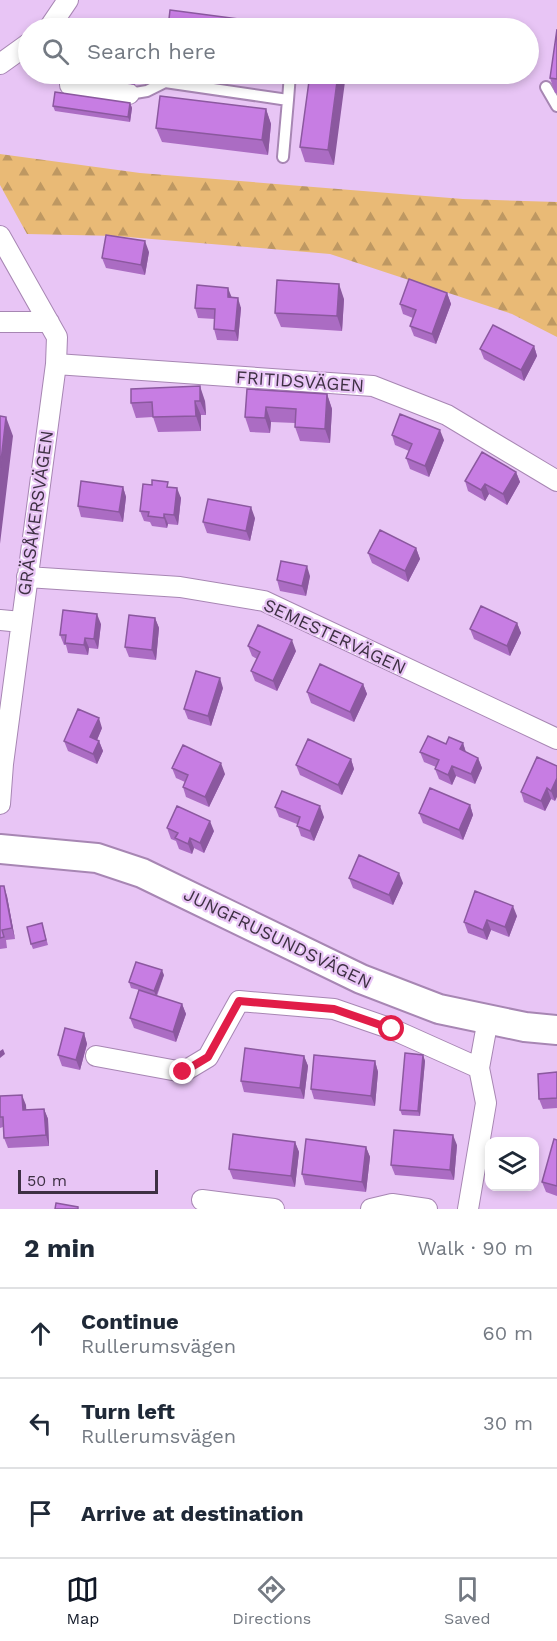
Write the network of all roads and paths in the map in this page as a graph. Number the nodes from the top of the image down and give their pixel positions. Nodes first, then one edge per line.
1 (68, 0) edge
2 (56, 18) edge
3 (18, 51) edge
4 (0, 64) edge
5 (69, 84) edge
6 (161, 84) edge
7 (179, 84) edge
8 (289, 84) edge
9 (546, 87) dead end
10 (129, 94) joint
11 (288, 100) junction
12 (557, 106) edge
13 (283, 157) dead end
14 (0, 236) edge
15 (0, 322) edge
16 (49, 322) junction
17 (56, 364) junction
18 (557, 481) edge
19 (27, 577) junction
20 (0, 620) edge
21 (21, 622) junction
22 (557, 739) edge
23 (1, 764) edge
24 (0, 804) edge
25 (0, 849) edge
26 (488, 1019) junction
27 (557, 1030) edge
28 (96, 1056) dead end
29 (479, 1068) junction
30 (202, 1200) dead end
31 (274, 1209) edge
32 (371, 1209) edge
33 (427, 1209) edge
34 (468, 1209) edge

1 - 2 street
3 - 4 street
5 - 10 street
6 - 10 lane
7 - 11 lane
8 - 11 lane
9 - 12 lane
11 - 13 lane
14 - 16 street, GRÄSÅKERSVÄGEN
15 - 16 street
16 - 17 street, GRÄSÅKERSVÄGEN
17 - 18 street, FRITIDSVÄGEN
17 - 19 street, GRÄSÅKERSVÄGEN
19 - 21 street, GRÄSÅKERSVÄGEN
19 - 22 street, SEMESTERVÄGEN
20 - 21 street
21 - 23 street, GRÄSÅKERSVÄGEN
23 - 24 street, GRÄSÅKERSVÄGEN
25 - 26 street, JUNGFRUSUNDSVÄGEN
26 - 27 street, JUNGFRUSUNDSVÄGEN
26 - 29 street
28 - 29 street
29 - 34 street
30 - 31 street
32 - 33 street

